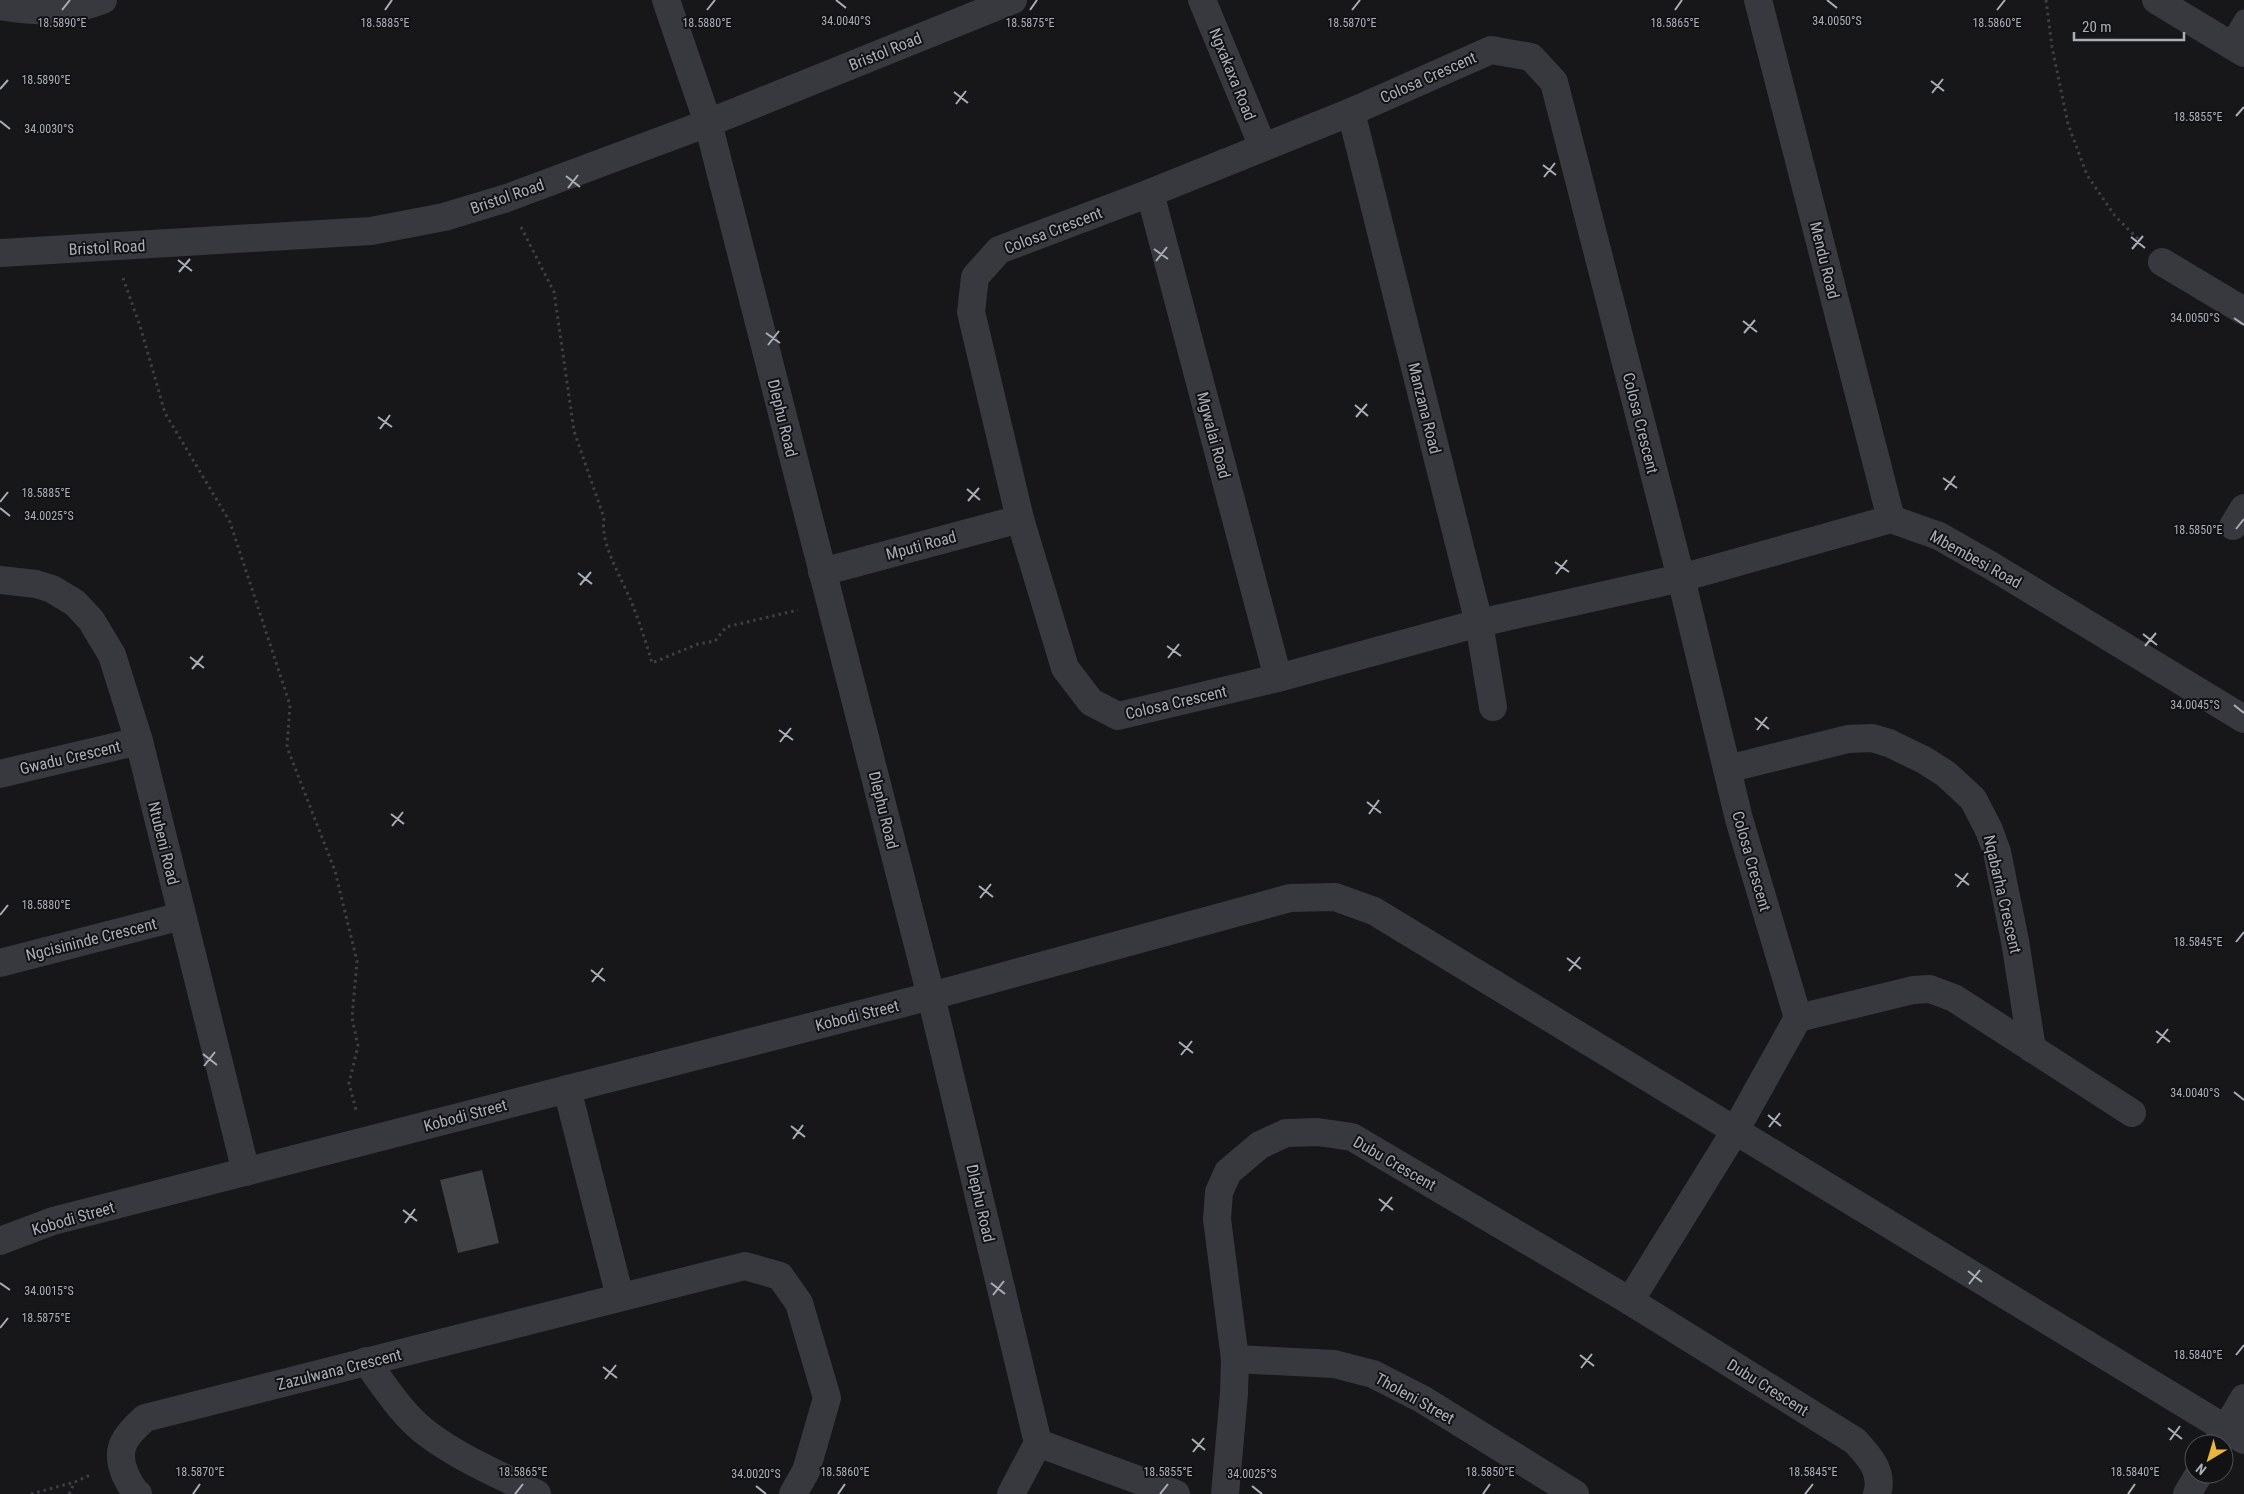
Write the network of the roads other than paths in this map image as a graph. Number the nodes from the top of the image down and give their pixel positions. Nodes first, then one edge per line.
1 (103, 0) edge
2 (666, 0) edge
3 (1013, 0) edge
4 (1202, 0) edge
5 (1758, 0) edge
6 (2156, 0) edge
7 (0, 6) edge
8 (2244, 19) edge
9 (2237, 49) edge
10 (1351, 112) junction
11 (708, 123) junction
12 (1263, 147) junction
13 (1150, 192) junction
14 (0, 253) edge
15 (2162, 262) road end
16 (2244, 311) edge
17 (1020, 519) junction
18 (1891, 519) junction
19 (822, 572) junction
20 (1681, 578) junction
21 (0, 580) edge
22 (1479, 623) junction
23 (1278, 678) junction
24 (1493, 706) dead end
25 (2244, 719) edge
26 (139, 741) junction
27 (1727, 769) junction
28 (0, 774) edge
29 (182, 916) junction
30 (0, 963) edge
31 (931, 996) junction
32 (1798, 1018) junction
33 (2032, 1050) junction
34 (567, 1089) junction
35 (2132, 1113) dead end
36 (1735, 1131) junction
37 (246, 1172) junction
38 (0, 1241) edge
39 (620, 1297) junction
40 (1630, 1301) junction
41 (1235, 1358) junction
42 (366, 1362) junction
43 (2244, 1398) edge
44 (2223, 1434) edge
45 (2230, 1434) edge
46 (1038, 1444) junction
47 (138, 1494) edge
48 (537, 1494) edge
49 (793, 1494) edge
50 (1012, 1494) edge
51 (1176, 1494) edge
52 (1225, 1494) edge
53 (1575, 1494) edge
54 (1877, 1494) edge

1 - 7 street
2 - 11 street, Dlephu Road
3 - 11 street, Bristol Road
4 - 12 street, Ngxakaxa Road
5 - 18 street, Mendu Road
6 - 9 street
8 - 9 lane
10 - 12 street, Colosa Crescent
10 - 20 street, Colosa Crescent
10 - 22 street, Manzana Road
11 - 14 street, Bristol Road
11 - 19 street, Dlephu Road
12 - 13 street, Colosa Crescent
13 - 17 street, Colosa Crescent
13 - 23 street, Mgwalai Road
15 - 16 street
17 - 19 street, Mputi Road
17 - 23 street, Colosa Crescent
18 - 20 street
18 - 25 street, Mbembesi Road
19 - 31 street, Dlephu Road
20 - 22 street, Colosa Crescent
20 - 27 street, Colosa Crescent
21 - 26 street, Ntubeni Road
22 - 23 street, Colosa Crescent
22 - 24 street, Manzana Road
26 - 28 street, Gwadu Crescent
26 - 29 street, Ntubeni Road
27 - 32 street, Colosa Crescent
27 - 33 street, Nqabarha Crescent
29 - 30 street, Ngcisininde Crescent
29 - 37 street, Ntubeni Road
31 - 34 street, Kobodi Street
31 - 36 street, Kobodi Street
31 - 46 street, Dlephu Road
32 - 33 street
32 - 36 street
33 - 35 street
34 - 37 street, Kobodi Street
34 - 39 street
36 - 40 street
36 - 44 street, Kobodi Street
37 - 38 street, Kobodi Street
39 - 42 street, Zazulwana Crescent
39 - 49 street, Zazulwana Crescent
40 - 41 street, Dubu Crescent
40 - 54 street, Dubu Crescent
41 - 52 street, Dubu Crescent
41 - 53 street, Tholeni Street
42 - 47 street, Zazulwana Crescent
42 - 48 street
43 - 45 street
46 - 50 street
46 - 51 street

